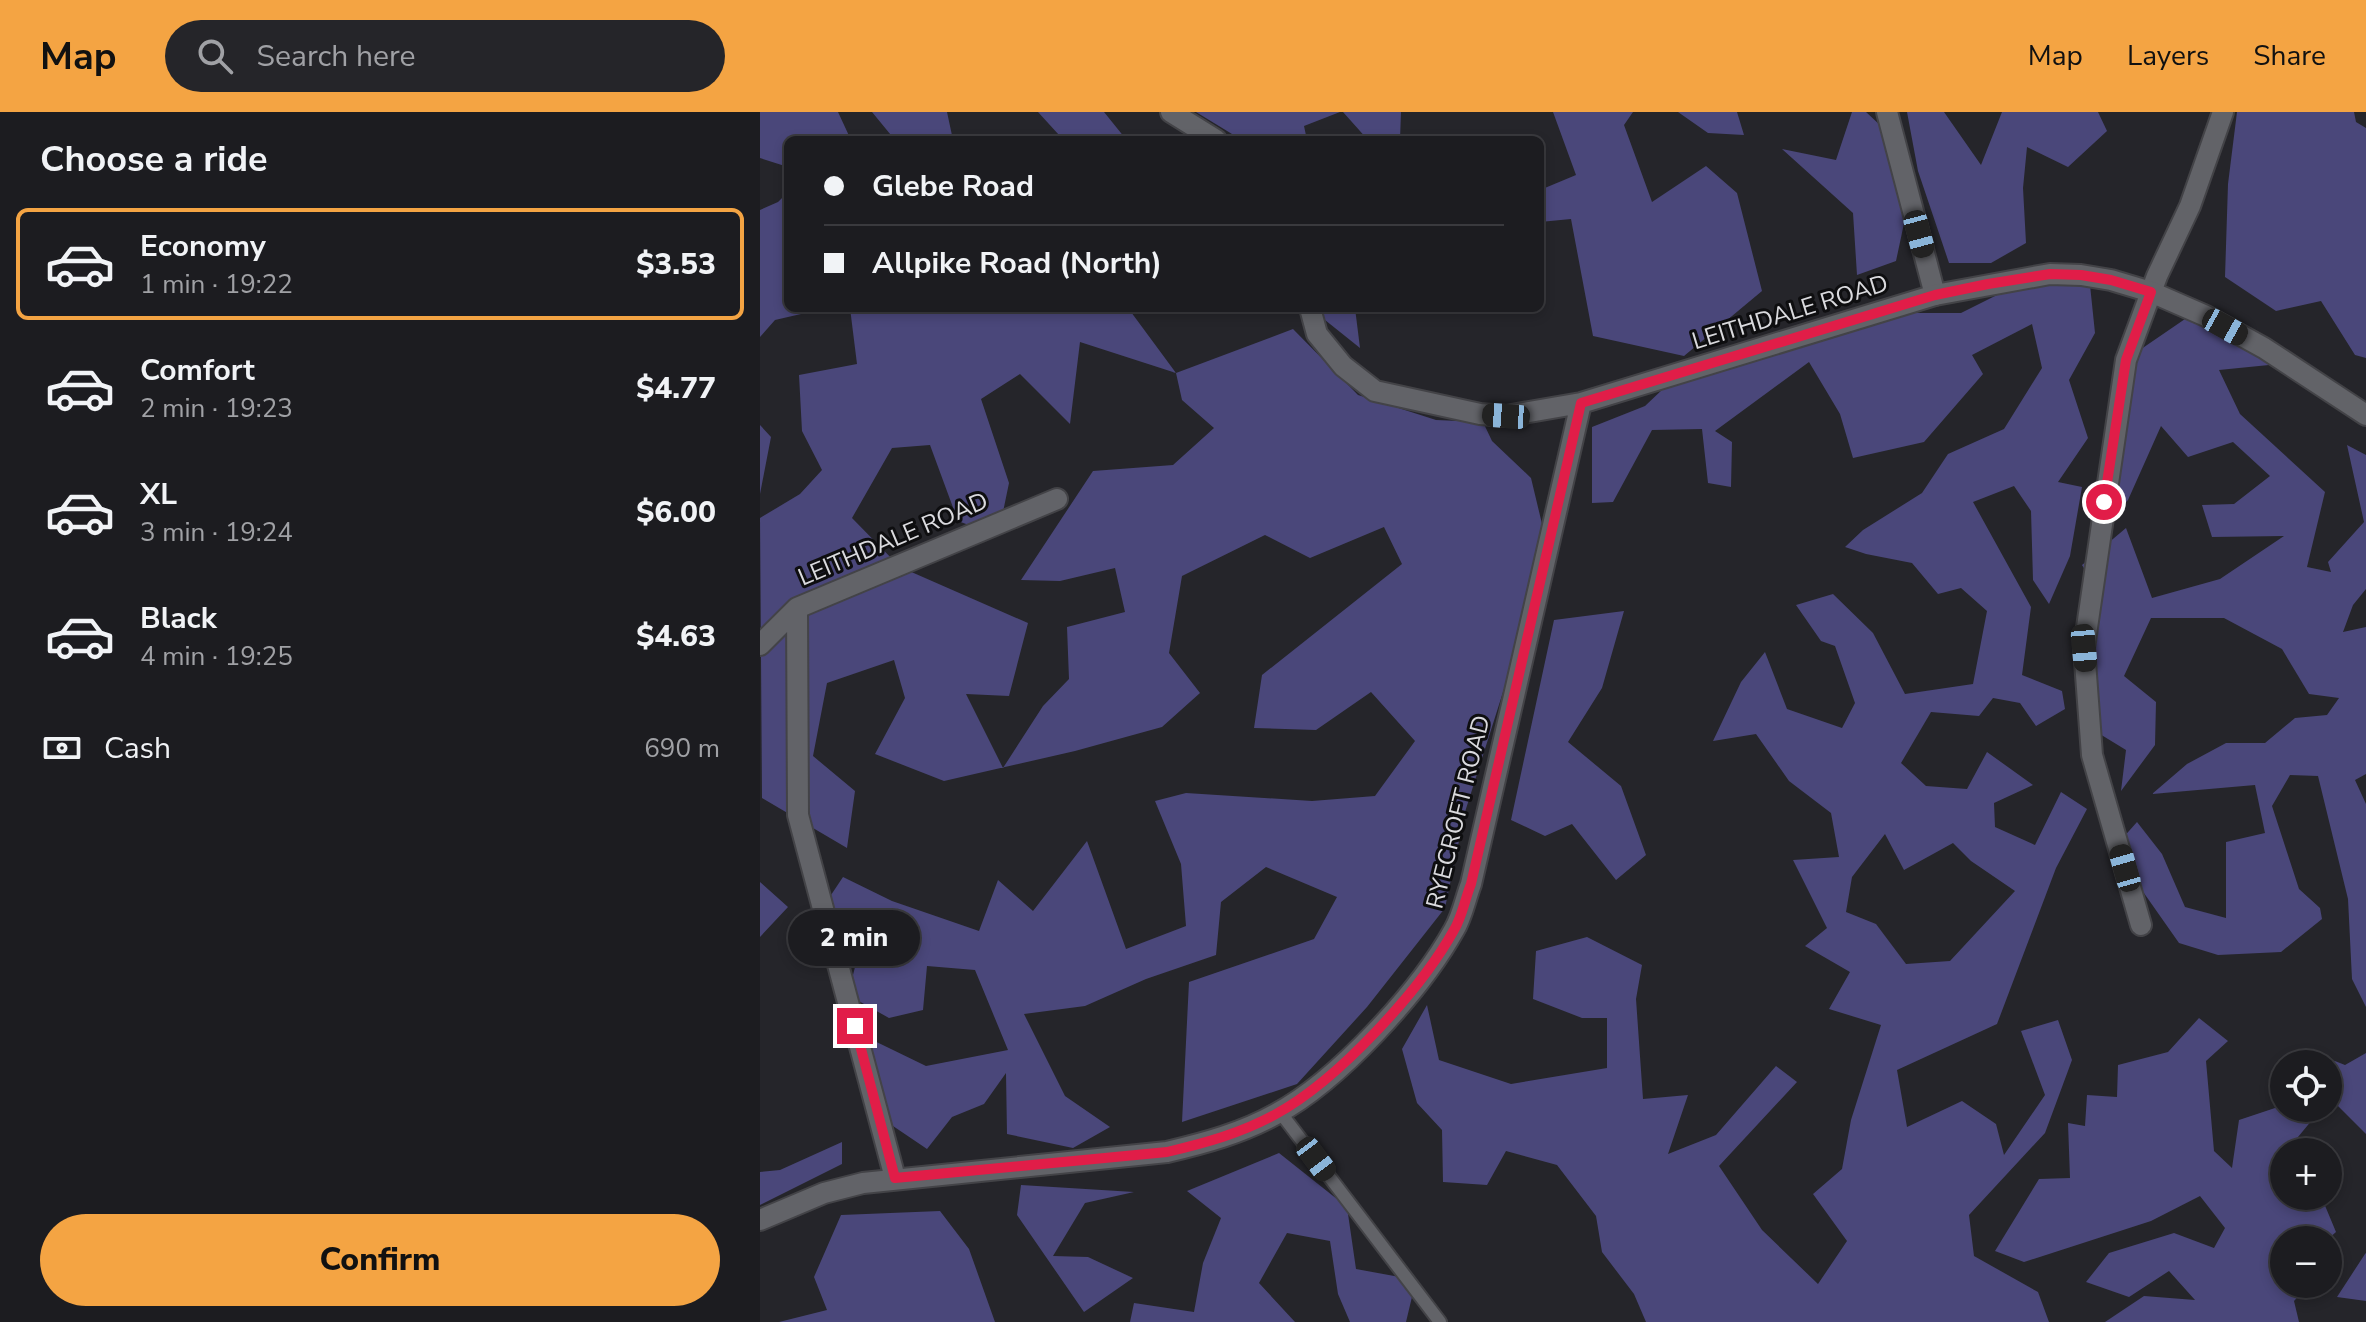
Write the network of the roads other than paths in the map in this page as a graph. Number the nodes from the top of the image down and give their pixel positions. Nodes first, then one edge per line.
1 (1171, 112) edge
2 (1887, 112) edge
3 (2223, 112) edge
4 (1210, 136) edge
5 (2151, 292) junction
6 (1935, 295) junction
7 (1311, 312) edge
8 (1581, 403) junction
9 (2366, 415) edge
10 (1057, 499) dead end
11 (797, 608) junction
12 (760, 645) edge
13 (2141, 925) dead end
14 (1280, 1112) junction
15 (895, 1178) junction
16 (760, 1220) edge
17 (1440, 1322) edge

1 - 4 street
2 - 6 street
3 - 5 street
5 - 6 street, LEITHDALE ROAD
5 - 9 street, LEITHDALE ROAD
5 - 13 street
6 - 8 street, LEITHDALE ROAD
7 - 8 street, LEITHDALE ROAD
8 - 14 street, RYECROFT ROAD
10 - 11 street, LEITHDALE ROAD
11 - 12 street, LEITHDALE ROAD
11 - 15 street
14 - 15 street, RYECROFT ROAD
14 - 17 lane
15 - 16 street, RYECROFT ROAD

